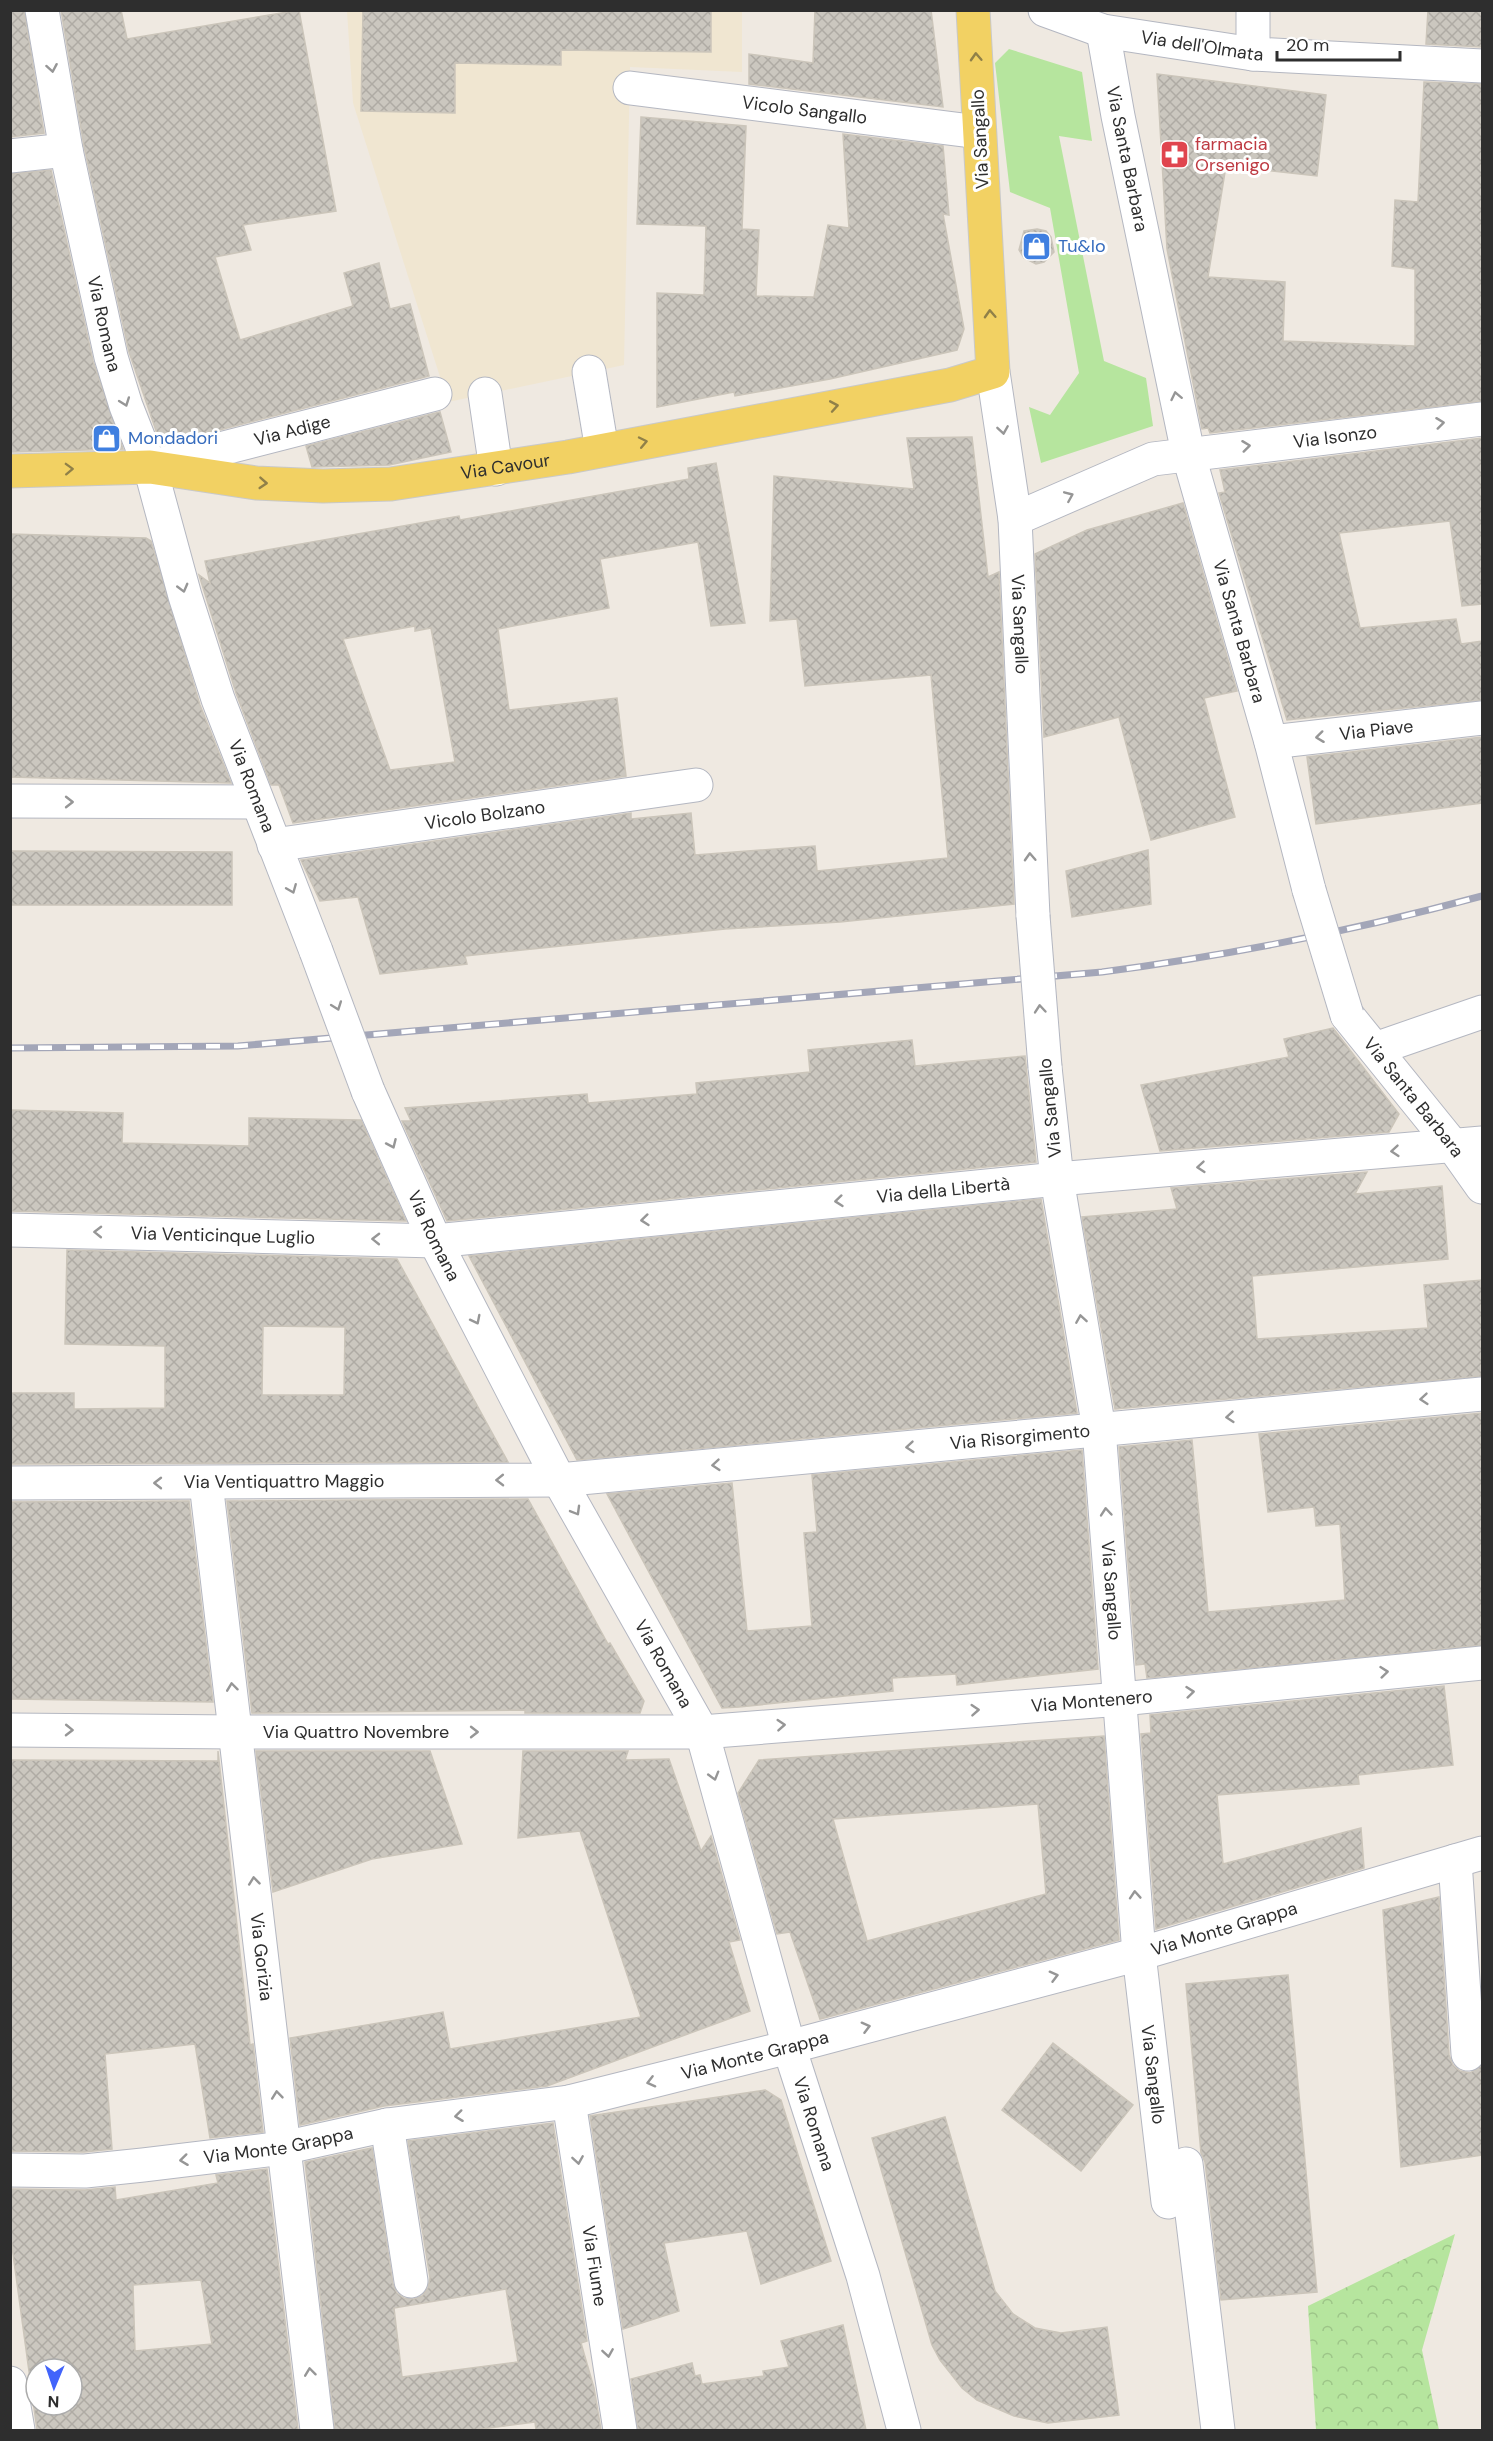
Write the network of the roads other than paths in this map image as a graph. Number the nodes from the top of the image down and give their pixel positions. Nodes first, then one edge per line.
1 (42, 10) edge
2 (973, 10) edge
3 (1045, 10) edge
4 (1253, 10) edge
5 (1103, 31) junction
6 (1253, 54) junction
7 (1482, 66) edge
8 (630, 88) dead end
9 (979, 132) junction
10 (66, 150) junction
11 (10, 156) edge
12 (589, 372) dead end
13 (993, 372) junction
14 (435, 394) dead end
15 (485, 394) dead end
16 (1482, 418) edge
17 (602, 450) junction
18 (1188, 453) junction
19 (150, 467) junction
20 (496, 469) junction
21 (10, 471) edge
22 (1015, 519) junction
23 (1482, 718) edge
24 (1271, 742) junction
25 (696, 785) dead end
26 (10, 801) edge
27 (257, 802) junction
28 (274, 845) junction
29 (1482, 1012) edge
30 (1375, 1050) junction
31 (1468, 1144) edge
32 (1057, 1179) junction
33 (1482, 1187) edge
34 (10, 1230) edge
35 (435, 1241) junction
36 (1482, 1394) edge
37 (1099, 1429) junction
38 (559, 1480) junction
39 (10, 1483) edge
40 (206, 1483) junction
41 (1482, 1663) edge
42 (1121, 1699) junction
43 (10, 1730) edge
44 (237, 1732) junction
45 (702, 1732) junction
46 (1469, 1857) edge
47 (1149, 1951) junction
48 (789, 2047) junction
49 (1468, 2054) dead end
50 (569, 2102) junction
51 (387, 2125) junction
52 (283, 2148) junction
53 (10, 2170) edge
54 (1168, 2202) dead end
55 (411, 2281) dead end
56 (10, 2383) edge
57 (18, 2430) edge
58 (317, 2430) edge
59 (620, 2430) edge
60 (904, 2430) edge
61 (1218, 2430) edge

1 -> 10 street, Via Romana
9 -> 2 main road, Via Sangallo
3 - 5 street, Via dell'Olmata
4 - 6 street
5 - 6 street, Via dell'Olmata
18 -> 5 street, Via Santa Barbara
6 - 7 street, Via dell'Olmata
8 - 9 street, Vicolo Sangallo
13 -> 9 main road, Via Sangallo
10 - 11 street
10 -> 19 street, Via Romana
12 - 17 street
17 -> 13 main road, Via Cavour
13 -> 22 street, Via Sangallo
14 - 19 street, Via Adige
15 - 20 street
18 -> 16 street, Via Isonzo
17 - 20 main road, Via Cavour
22 -> 18 street, Via Isonzo
18 - 24 street, Via Santa Barbara
19 -> 20 main road, Via Cavour
21 -> 19 main road, Via Cavour
19 -> 27 street, Via Romana
32 -> 22 street, Via Sangallo, bridge
23 -> 24 street, Via Piave
24 - 30 street, Via Santa Barbara, bridge
25 - 28 street, Vicolo Bolzano
26 -> 27 street
27 - 28 street, Via Romana
28 -> 35 street, Via Romana, bridge
29 - 30 street
30 - 31 street, Via Santa Barbara
31 -> 32 street, Via della Libertà
31 - 33 street, Via Santa Barbara
32 -> 35 street, Via della Libertà
37 -> 32 street, Via Sangallo
35 -> 34 street, Via Venticinque Luglio
35 -> 38 street, Via Romana
36 -> 37 street, Via Risorgimento
37 -> 38 street, Via Risorgimento
42 -> 37 street, Via Sangallo
38 -> 40 street, Via Ventiquattro Maggio
38 -> 45 street, Via Romana
40 -> 39 street, Via Ventiquattro Maggio
44 -> 40 street, Via Gorizia
42 -> 41 street, Via Montenero
45 -> 42 street, Via Montenero
47 -> 42 street, Via Sangallo
43 -> 44 street, Via Quattro Novembre
44 -> 45 street, Via Quattro Novembre
52 -> 44 street, Via Gorizia
45 -> 48 street, Via Romana
46 - 47 street, Via Monte Grappa
46 - 49 street
48 -> 47 street, Via Monte Grappa
47 - 54 street, Via Sangallo
47 - 61 street, Via Sangallo
48 -> 50 street, Via Monte Grappa
48 - 60 street, Via Romana
50 -> 51 street, Via Monte Grappa
50 -> 59 street, Via Fiume
51 - 52 street, Via Monte Grappa
51 - 55 street
52 -> 53 street, Via Monte Grappa
58 -> 52 street, Via Gorizia
56 - 57 street

